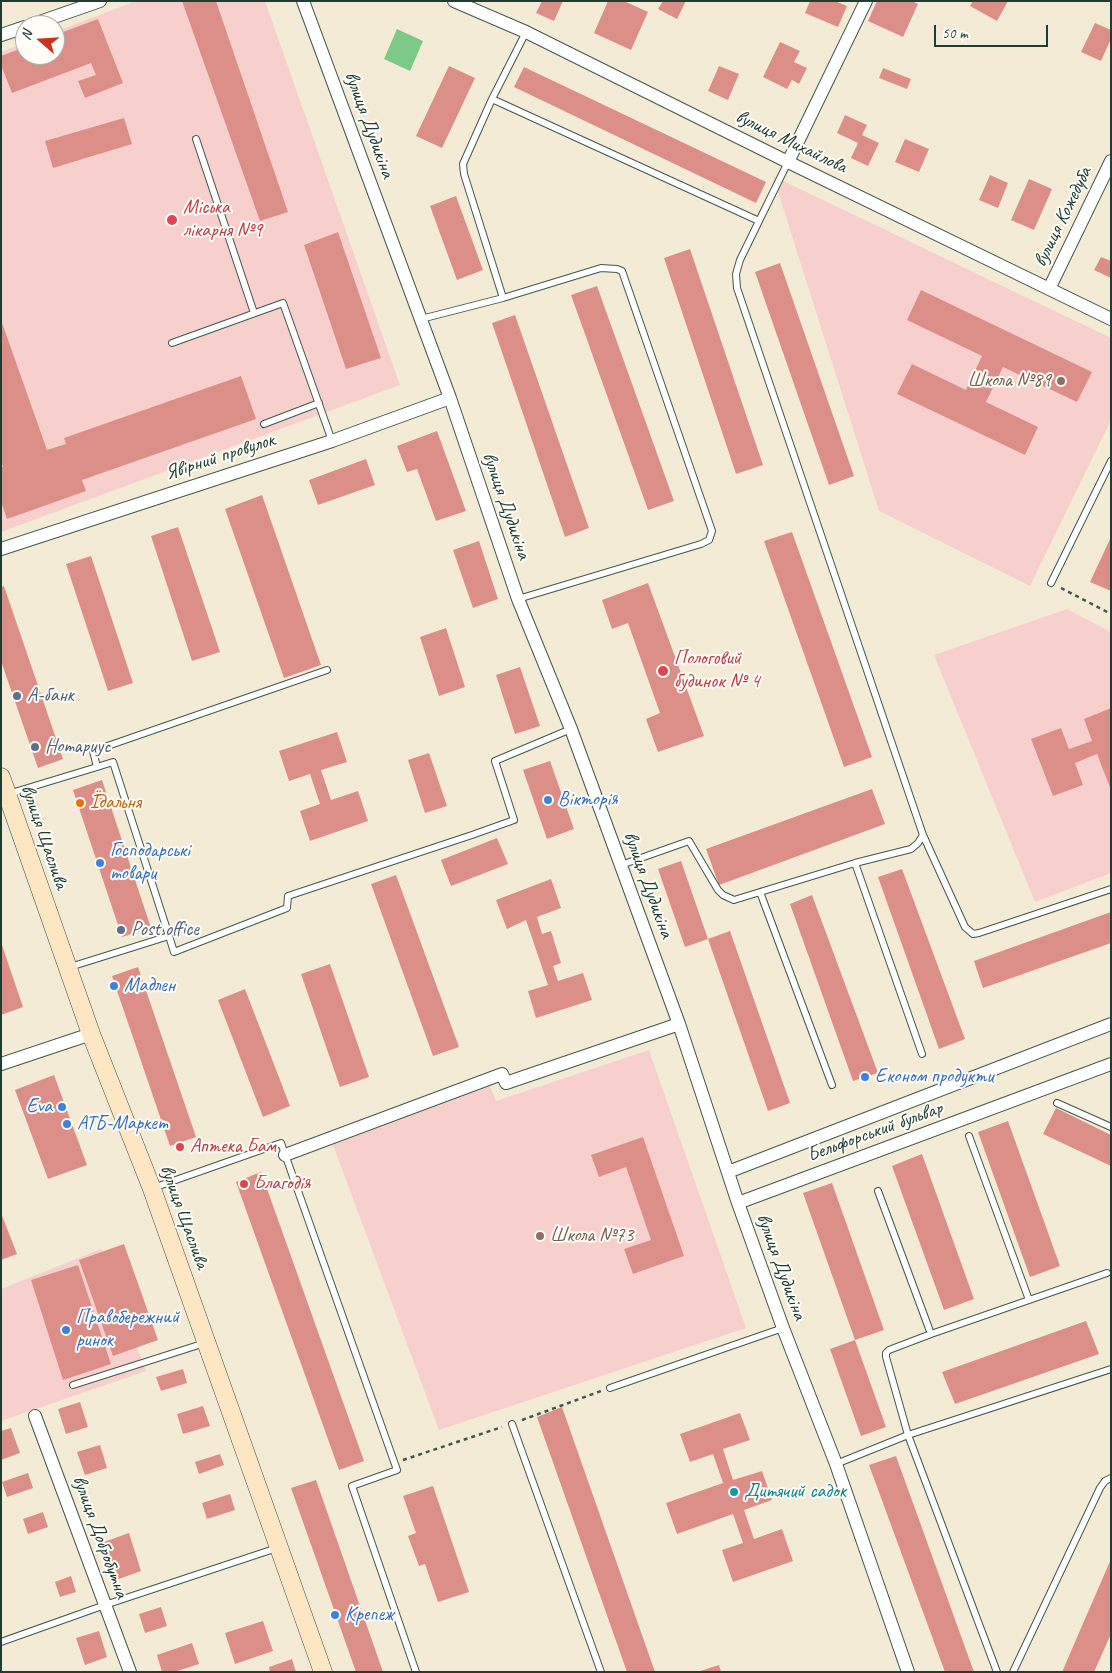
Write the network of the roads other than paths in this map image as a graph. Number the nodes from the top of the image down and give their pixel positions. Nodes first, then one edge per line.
1 (100, 1) edge
2 (303, 1) edge
3 (454, 1) edge
4 (866, 1) edge
5 (60, 15) edge
6 (15, 30) edge
7 (526, 32) junction
8 (1, 35) edge
9 (492, 99) junction
10 (196, 139) dead end
11 (788, 162) junction
12 (1111, 162) edge
13 (759, 222) junction
14 (1049, 289) junction
15 (503, 298) junction
16 (254, 313) junction
17 (421, 319) junction
18 (1111, 319) edge
19 (172, 343) dead end
20 (450, 398) junction
21 (319, 403) junction
22 (264, 424) dead end
23 (332, 441) junction
24 (1111, 461) edge
25 (1, 549) edge
26 (1051, 583) road end
27 (518, 599) junction
28 (327, 670) dead end
29 (571, 729) junction
30 (97, 767) junction
31 (4, 786) edge
32 (923, 835) junction
33 (855, 863) junction
34 (621, 865) junction
35 (1111, 889) edge
36 (760, 892) junction
37 (169, 936) junction
38 (68, 968) junction
39 (679, 1024) junction
40 (1111, 1024) edge
41 (91, 1034) junction
42 (922, 1054) dead end
43 (1, 1064) edge
44 (1111, 1064) edge
45 (832, 1085) dead end
46 (1057, 1103) dead end
47 (1111, 1127) edge
48 (970, 1136) dead end
49 (285, 1155) junction
50 (728, 1172) junction
51 (152, 1188) junction
52 (878, 1191) dead end
53 (738, 1203) junction
54 (1107, 1273) dead end
55 (1029, 1300) junction
56 (783, 1328) junction
57 (931, 1334) junction
58 (206, 1342) junction
59 (1111, 1369) edge
60 (72, 1385) dead end
61 (610, 1388) dead end
62 (35, 1416) dead end
63 (512, 1424) dead end
64 (908, 1435) junction
65 (836, 1464) junction
66 (1111, 1478) edge
67 (279, 1547) junction
68 (105, 1605) junction
69 (1, 1642) edge
70 (130, 1672) edge
71 (323, 1672) edge
72 (416, 1672) edge
73 (601, 1672) edge
74 (908, 1672) edge
75 (997, 1672) edge
76 (1012, 1672) edge

1 - 5 street
2 - 17 street, вулиця Дудикіна
3 - 7 street, вулиця Михайлова
4 - 11 street
6 - 8 street
7 - 9 lane
7 - 11 street, вулиця Михайлова
9 - 13 lane
9 - 15 lane
10 - 16 lane
11 - 13 lane
11 - 14 street, вулиця Михайлова
12 - 14 street, вулиця Кожедуба
13 - 32 lane
14 - 18 street, вулиця Михайлова
15 - 17 lane
15 - 27 lane
16 - 19 lane
16 - 21 lane
17 - 20 street, вулиця Дудикіна
20 - 23 street, Явірний провулок
20 - 27 street, вулиця Дудикіна
21 - 22 lane
21 - 23 lane
23 - 25 street, Явірний провулок
24 - 26 lane
27 - 29 street, вулиця Дудикіна
28 - 30 lane
29 - 34 street, вулиця Дудикіна
29 - 37 lane
30 - 31 lane
30 - 37 lane
31 - 38 street, вулиця Щаслива
32 - 33 lane
32 - 35 lane
33 - 36 lane
33 - 42 lane
34 - 36 lane
34 - 39 street, вулиця Дудикіна
36 - 45 lane
37 - 38 lane
38 - 41 street, вулиця Щаслива
39 - 49 street
39 - 50 street, вулиця Дудикіна
40 - 50 street, Бельфорський бульвар
41 - 43 street
41 - 51 street, вулиця Щаслива
44 - 53 street, Бельфорський бульвар
46 - 47 lane
48 - 55 lane
49 - 51 lane
49 - 72 lane
50 - 53 street, вулиця Дудикіна
51 - 58 street, вулиця Щаслива
52 - 57 lane
53 - 56 street, вулиця Дудикіна
54 - 55 lane
55 - 57 lane
56 - 61 lane
56 - 65 street, вулиця Дудикіна
57 - 64 lane
58 - 60 lane
58 - 67 street, вулиця Щаслива
59 - 64 lane
62 - 68 street, вулиця Добробутна
63 - 73 lane
64 - 65 lane
64 - 75 lane
65 - 74 street, вулиця Дудикіна
66 - 76 lane
67 - 68 lane
67 - 71 street, вулиця Щаслива
68 - 69 lane
68 - 70 street, вулиця Добробутна

